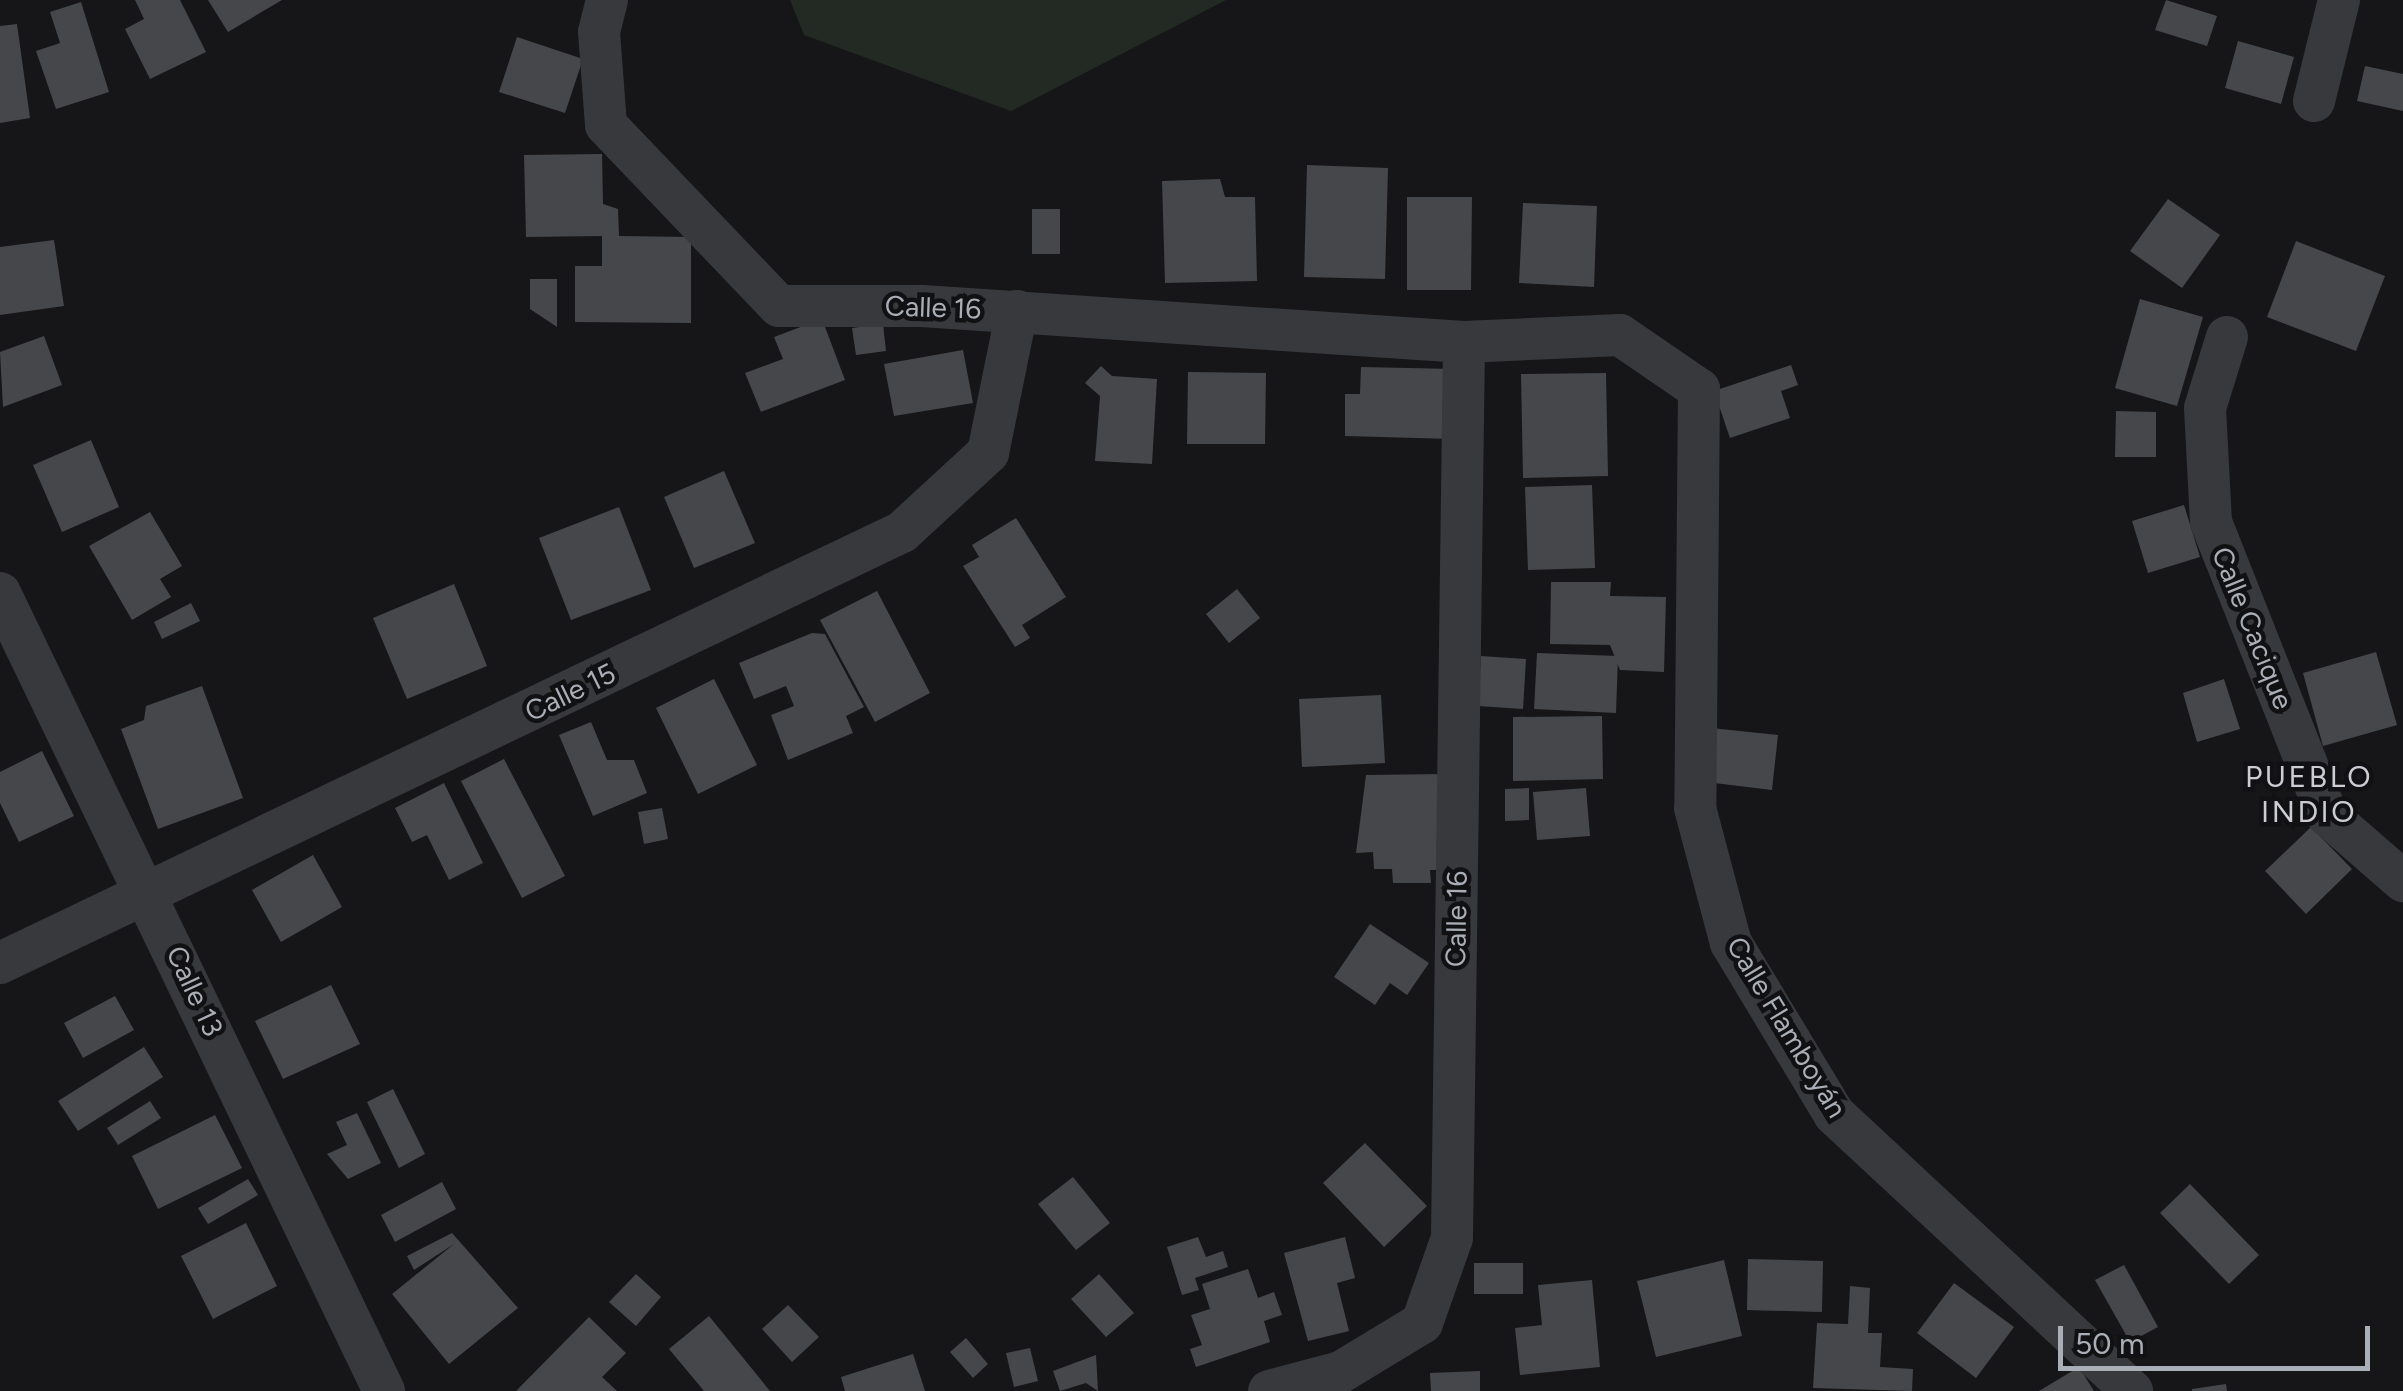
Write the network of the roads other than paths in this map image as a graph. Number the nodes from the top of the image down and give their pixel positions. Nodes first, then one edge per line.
1 (607, 0) edge
2 (2339, 0) edge
3 (2314, 101) dead end
4 (1017, 311) junction
5 (2227, 337) dead end
6 (1464, 342) junction
7 (1700, 421) joint
8 (0, 592) edge
9 (2403, 881) edge
10 (149, 894) junction
11 (0, 963) edge
12 (384, 1391) edge
13 (1269, 1391) edge
14 (2132, 1391) edge

1 - 4 street, Calle 16
2 - 3 street
4 - 6 street, Calle 16
4 - 10 street, Calle 15
5 - 9 street, Calle Cacique
6 - 7 street, Calle 16
6 - 13 street, Calle 16
7 - 14 street, Calle Flamboyán
8 - 10 street, Calle 13
10 - 11 street, Calle 15
10 - 12 street, Calle 13

